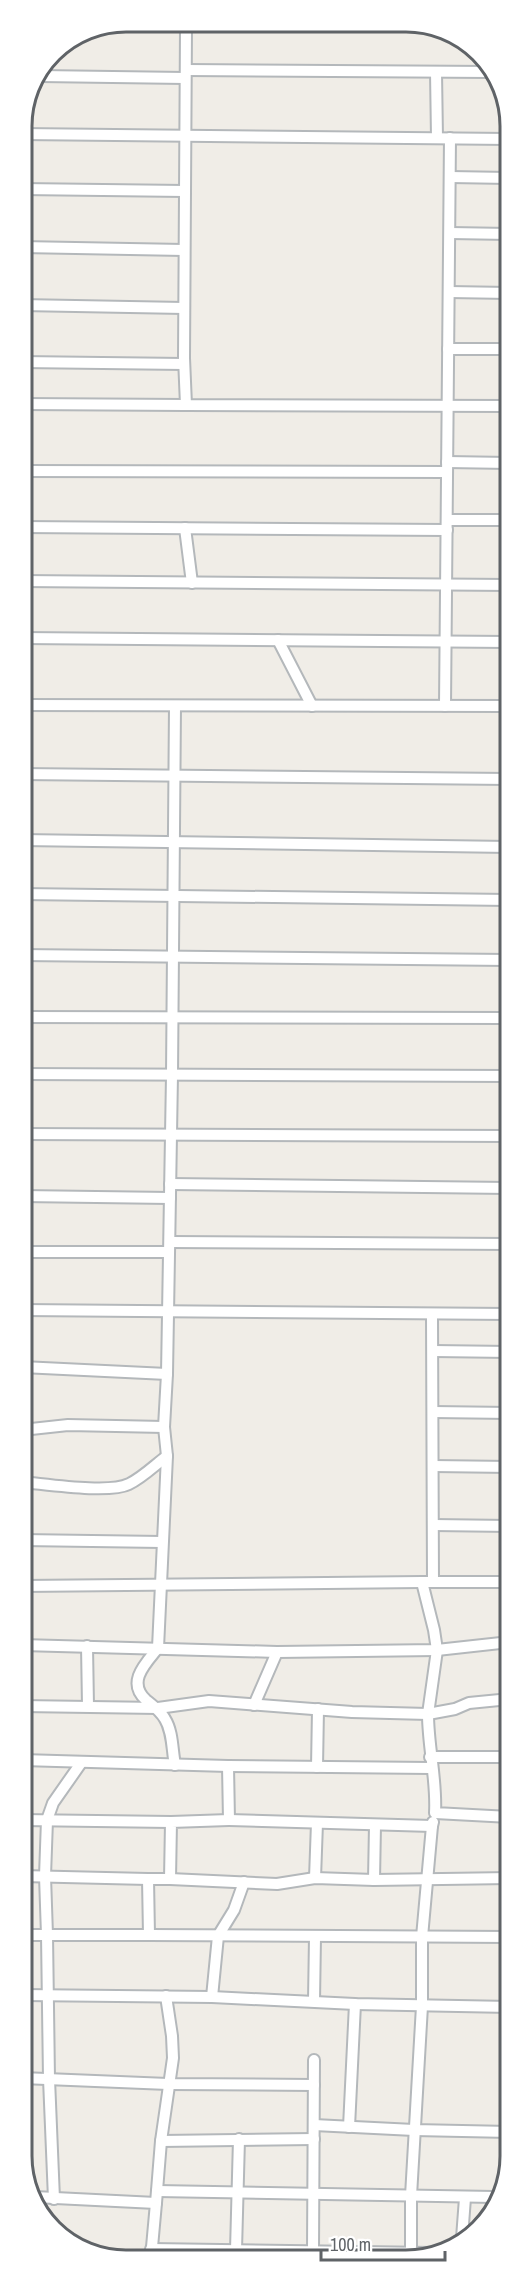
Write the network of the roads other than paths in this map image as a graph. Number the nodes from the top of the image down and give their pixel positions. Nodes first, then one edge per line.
1 (186, 32) edge
2 (436, 72) junction
3 (483, 72) edge
4 (185, 74) junction
5 (46, 76) edge
6 (32, 134) edge
7 (185, 136) junction
8 (437, 138) junction
9 (450, 138) junction
10 (500, 139) edge
11 (450, 177) junction
12 (500, 178) edge
13 (32, 189) edge
14 (185, 191) junction
15 (450, 233) junction
16 (500, 234) edge
17 (32, 247) edge
18 (184, 249) junction
19 (449, 292) junction
20 (500, 293) edge
21 (32, 305) edge
22 (184, 308) junction
23 (448, 349) junction
24 (500, 349) edge
25 (32, 362) edge
26 (184, 364) junction
27 (32, 404) edge
28 (186, 405) junction
29 (448, 405) junction
30 (500, 406) edge
31 (500, 464) edge
32 (447, 467) junction
33 (32, 471) edge
34 (500, 521) edge
35 (447, 525) junction
36 (32, 526) edge
37 (185, 528) junction
38 (32, 581) edge
39 (192, 583) junction
40 (446, 585) junction
41 (500, 585) edge
42 (32, 638) edge
43 (278, 640) junction
44 (446, 642) junction
45 (500, 642) edge
46 (32, 705) edge
47 (175, 706) junction
48 (312, 706) junction
49 (445, 706) junction
50 (500, 706) edge
51 (32, 774) edge
52 (175, 776) junction
53 (500, 779) edge
54 (32, 840) edge
55 (174, 842) junction
56 (500, 847) edge
57 (32, 894) edge
58 (174, 896) junction
59 (500, 900) edge
60 (32, 955) edge
61 (173, 957) junction
62 (500, 960) edge
63 (32, 1017) edge
64 (173, 1017) junction
65 (500, 1018) edge
66 (32, 1074) edge
67 (172, 1075) junction
68 (500, 1076) edge
69 (32, 1134) edge
70 (171, 1135) junction
71 (500, 1136) edge
72 (170, 1184) junction
73 (499, 1188) edge
74 (32, 1196) edge
75 (170, 1198) junction
76 (499, 1244) edge
77 (169, 1247) junction
78 (32, 1252) edge
79 (32, 1310) edge
80 (168, 1313) junction
81 (432, 1314) junction
82 (499, 1314) edge
83 (433, 1351) junction
84 (499, 1352) edge
85 (32, 1367) edge
86 (167, 1374) junction
87 (433, 1412) junction
88 (499, 1413) edge
89 (164, 1428) junction
90 (32, 1429) edge
91 (167, 1456) junction
92 (433, 1466) junction
93 (499, 1467) edge
94 (32, 1483) edge
95 (433, 1525) junction
96 (499, 1526) edge
97 (32, 1540) edge
98 (162, 1542) junction
99 (428, 1582) junction
100 (499, 1582) edge
101 (160, 1583) junction
102 (32, 1586) edge
103 (499, 1643) edge
104 (32, 1645) edge
105 (87, 1646) junction
106 (158, 1648) junction
107 (437, 1650) junction
108 (277, 1652) junction
109 (499, 1700) edge
110 (254, 1704) junction
111 (32, 1706) edge
112 (88, 1706) junction
113 (158, 1708) junction
114 (318, 1709) junction
115 (428, 1714) junction
116 (499, 1758) edge
117 (32, 1761) edge
118 (430, 1762) junction
119 (81, 1763) junction
120 (175, 1765) junction
121 (228, 1766) junction
122 (316, 1767) junction
123 (435, 1813) junction
124 (499, 1816) edge
125 (32, 1820) edge
126 (47, 1820) junction
127 (229, 1820) junction
128 (171, 1822) junction
129 (317, 1823) junction
130 (375, 1825) junction
131 (432, 1826) junction
132 (32, 1876) edge
133 (45, 1876) junction
134 (315, 1878) junction
135 (499, 1878) edge
136 (148, 1879) junction
137 (170, 1879) junction
138 (374, 1880) junction
139 (426, 1880) junction
140 (244, 1882) junction
141 (32, 1935) edge
142 (47, 1935) junction
143 (149, 1935) junction
144 (218, 1936) junction
145 (315, 1937) junction
146 (422, 1937) junction
147 (499, 1937) edge
148 (32, 1995) edge
149 (48, 1996) junction
150 (166, 1996) junction
151 (212, 1997) junction
152 (314, 2001) junction
153 (355, 2004) junction
154 (422, 2006) junction
155 (499, 2007) edge
156 (314, 2060) dead end
157 (32, 2078) edge
158 (49, 2079) junction
159 (168, 2084) junction
160 (314, 2085) junction
161 (314, 2125) junction
162 (349, 2127) junction
163 (414, 2130) junction
164 (499, 2132) edge
165 (239, 2139) junction
166 (314, 2139) junction
167 (161, 2141) junction
168 (157, 2191) junction
169 (239, 2193) junction
170 (314, 2195) junction
171 (411, 2196) junction
172 (489, 2197) edge
173 (42, 2198) edge
174 (465, 2198) junction
175 (54, 2199) junction
176 (156, 2203) junction
177 (463, 2230) edge
178 (151, 2250) edge
179 (236, 2250) edge
180 (313, 2250) edge
181 (411, 2250) edge

1 - 4 street
2 - 3 street
2 - 4 street
2 - 8 street
4 - 5 street
4 - 7 street
6 - 7 street
7 - 8 street
7 - 14 street
8 - 9 street
9 - 10 street
9 - 11 street
11 - 12 street
11 - 15 street
13 - 14 street
14 - 18 street
15 - 16 street
15 - 19 street
17 - 18 street
18 - 22 street
19 - 20 street
19 - 23 street
21 - 22 street
22 - 26 street
23 - 24 street
23 - 29 street
25 - 26 street
26 - 28 street
27 - 28 street
28 - 29 street
29 - 30 street
29 - 32 street
31 - 32 street
32 - 33 street
32 - 35 street
34 - 35 street
35 - 37 street
35 - 40 street
36 - 37 street
37 - 39 street
38 - 39 street
39 - 40 street
40 - 41 street
40 - 44 street
42 - 43 street
43 - 44 street
43 - 48 street
44 - 45 street
44 - 49 street
46 - 47 street
47 - 48 street
47 - 52 street
48 - 49 street
49 - 50 street
51 - 52 street
52 - 53 street
52 - 55 street
54 - 55 street
55 - 56 street
55 - 58 street
57 - 58 street
58 - 59 street
58 - 61 street
60 - 61 street
61 - 62 street
61 - 64 street
63 - 64 street
64 - 65 street
64 - 67 street
66 - 67 street
67 - 68 street
67 - 70 street
69 - 70 street
70 - 71 street
70 - 72 street
72 - 73 street
72 - 75 street
74 - 75 street
75 - 77 street
76 - 77 street
77 - 78 street
77 - 80 street
79 - 80 street
80 - 81 street
80 - 86 street
81 - 82 street
81 - 83 street
83 - 84 street
83 - 87 street
85 - 86 street
86 - 89 street
87 - 88 street
87 - 92 street
89 - 90 street
89 - 91 street
91 - 94 street
91 - 98 street
92 - 93 street
92 - 95 street
95 - 96 street
95 - 99 street
97 - 98 street
98 - 101 street
99 - 100 street
99 - 101 street
99 - 107 street
101 - 102 street
101 - 106 street
103 - 107 street
104 - 105 street
105 - 106 street
105 - 112 street
106 - 108 street
106 - 113 street
107 - 108 street
107 - 115 street
108 - 110 street
109 - 115 street
110 - 113 street
110 - 114 street
111 - 112 street
112 - 113 street
113 - 120 street
114 - 115 street
114 - 122 street
115 - 118 street
116 - 118 street
117 - 119 street
118 - 122 street
118 - 123 street
119 - 120 street
119 - 126 street
120 - 121 street
121 - 122 street
121 - 127 street
123 - 124 street
123 - 131 street
125 - 126 street
126 - 128 street
126 - 133 street
127 - 128 street
127 - 129 street
128 - 137 street
129 - 130 street
129 - 134 street
130 - 131 street
130 - 138 street
131 - 139 street
132 - 133 street
133 - 136 street
133 - 142 street
134 - 138 street
134 - 140 street
135 - 139 street
136 - 137 street
136 - 143 street
137 - 140 street
138 - 139 street
139 - 146 street
140 - 144 street
141 - 142 street
142 - 143 street
142 - 149 street
143 - 144 street
144 - 145 street
144 - 151 street
145 - 146 street
145 - 152 street
146 - 147 street
146 - 154 street
148 - 149 street
149 - 150 street
149 - 158 street
150 - 151 street
150 - 159 street
151 - 152 street
152 - 153 street
153 - 154 street
153 - 162 street
154 - 155 street
154 - 163 street
156 - 160 street
157 - 158 street
158 - 159 street
158 - 175 street
159 - 160 street
159 - 167 street
160 - 161 street
161 - 162 street
161 - 166 street
162 - 163 street
163 - 164 street
163 - 171 street
165 - 166 street
165 - 167 street
165 - 169 street
166 - 170 street
167 - 168 street
168 - 169 street
168 - 176 street
169 - 170 street
169 - 179 street
170 - 171 street
170 - 180 street
171 - 174 street
171 - 181 street
172 - 174 street
173 - 175 street
174 - 177 street
175 - 176 street
176 - 178 street

